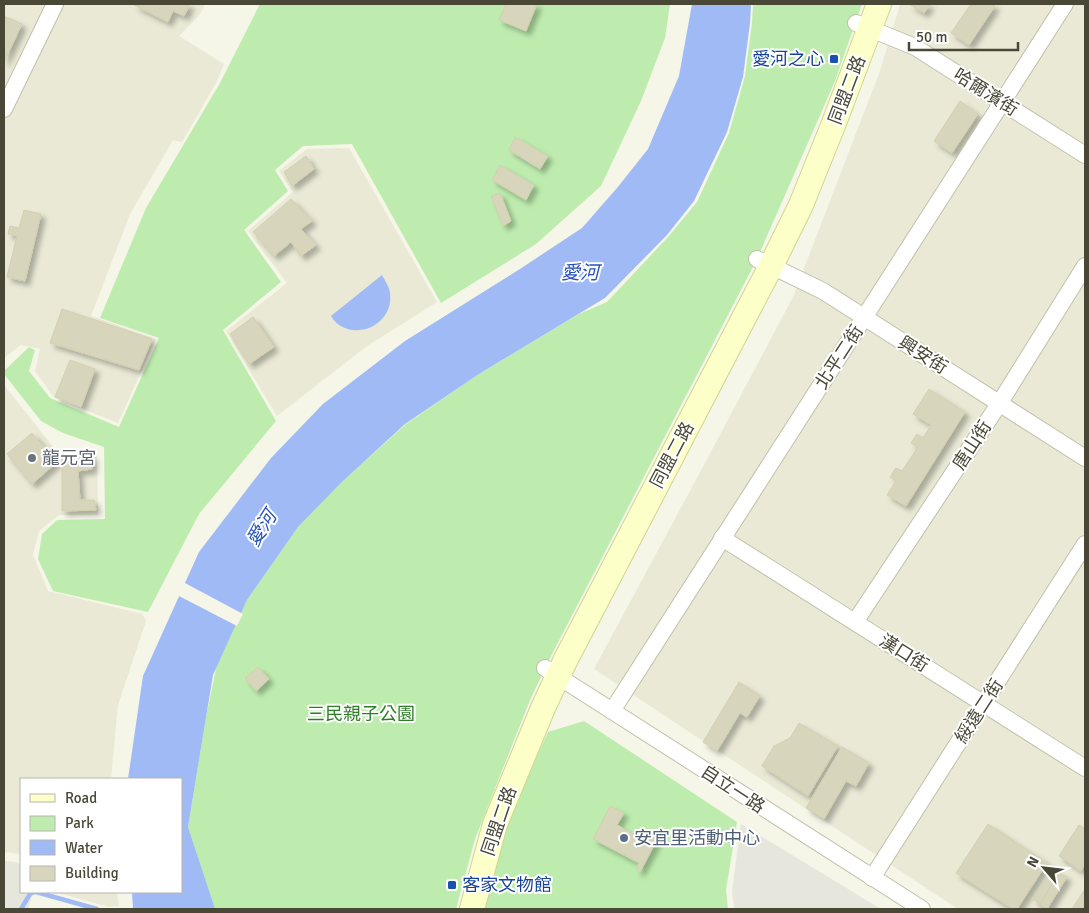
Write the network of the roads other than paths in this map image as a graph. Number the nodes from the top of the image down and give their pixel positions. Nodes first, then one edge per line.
1 (55, 4) edge
2 (879, 4) edge
3 (1065, 4) edge
4 (863, 18) edge
5 (1003, 102) junction
6 (4, 109) edge
7 (1085, 155) edge
8 (764, 262) junction
9 (1085, 266) edge
10 (864, 318) junction
11 (999, 404) junction
12 (1085, 458) edge
13 (722, 538) junction
14 (1085, 544) edge
15 (855, 622) junction
16 (551, 672) junction
17 (984, 704) junction
18 (612, 710) junction
19 (1085, 768) edge
20 (872, 878) junction
21 (456, 909) edge
22 (472, 909) edge
23 (922, 909) edge

1 - 6 street
2 - 4 street, 同盟二路
3 - 5 street, 北平二街
4 - 5 street, 哈爾濱街
4 - 8 street, 同盟二路
5 - 7 street, 哈爾濱街
5 - 10 street, 北平二街
8 - 10 street, 興安街
8 - 16 street, 同盟二路
9 - 11 street, 唐山街
10 - 11 street, 興安街
10 - 13 street, 北平二街
11 - 12 street, 興安街
11 - 15 street, 唐山街
13 - 15 street, 漢口街
13 - 18 street, 北平二街
14 - 17 street, 綏遠二街
15 - 17 street, 漢口街
16 - 18 street, 自立一路
16 - 21 street, 同盟二路
16 - 22 street, 同盟二路
17 - 19 street, 漢口街
17 - 20 street, 綏遠二街
18 - 20 street, 自立一路
20 - 23 street, 自立一路

